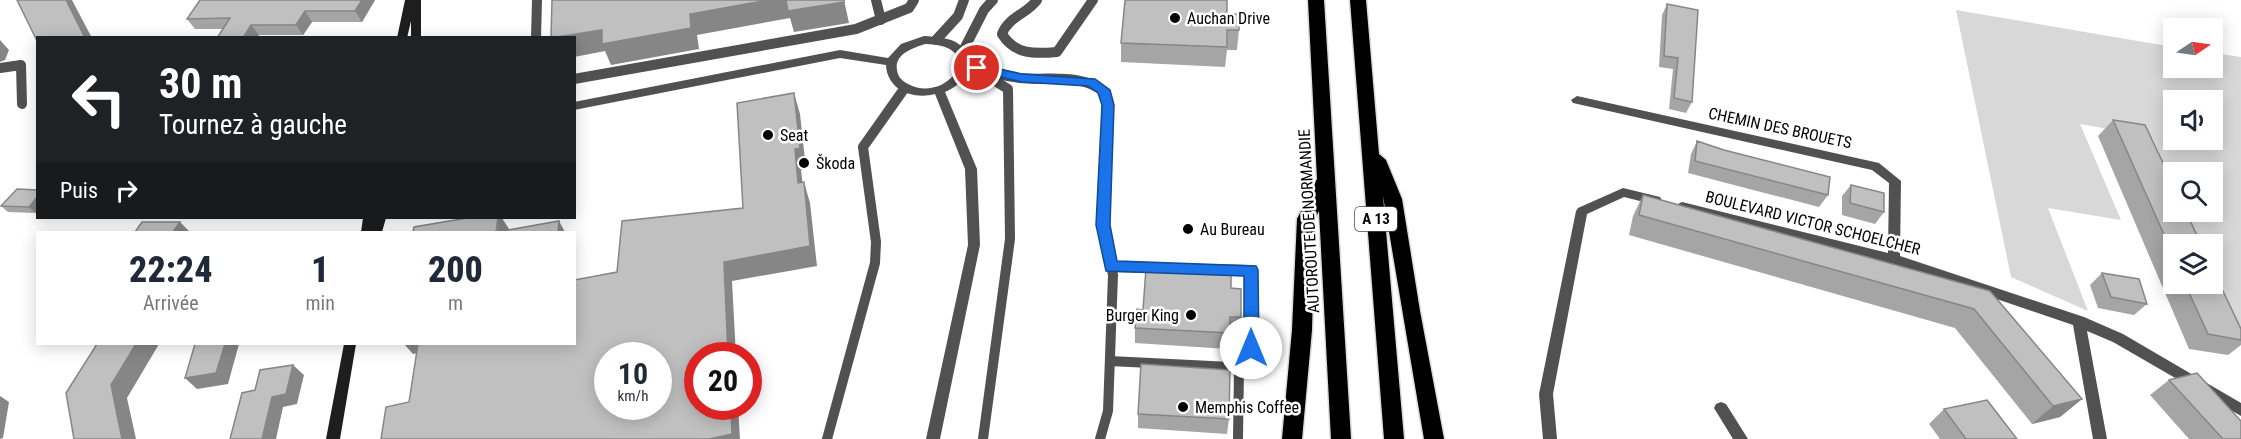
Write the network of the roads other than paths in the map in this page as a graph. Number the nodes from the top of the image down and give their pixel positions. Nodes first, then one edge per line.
1 (410, 0) edge
2 (416, 0) edge
3 (537, 0) edge
4 (876, 0) edge
5 (914, 0) edge
6 (964, 0) edge
7 (993, 0) edge
8 (1037, 0) edge
9 (1093, 0) edge
10 (1317, 0) edge
11 (1358, 0) edge
12 (881, 20) junction
13 (402, 36) edge
14 (416, 36) edge
15 (536, 36) edge
16 (936, 40) junction
17 (962, 53) junction
18 (890, 62) junction
19 (965, 64) junction
20 (0, 68) edge
21 (1022, 78) junction
22 (576, 79) edge
23 (958, 79) junction
24 (904, 89) junction
25 (1008, 89) junction
26 (939, 90) junction
27 (1577, 100) dead end
28 (22, 104) dead end
29 (576, 106) edge
30 (1370, 144) junction
31 (1326, 177) junction
32 (1894, 259) junction
33 (1111, 267) junction
34 (2079, 321) junction
35 (350, 345) edge
36 (1110, 361) junction
37 (1239, 367) junction
38 (2220, 398) junction
39 (1721, 408) dead end
40 (2241, 410) edge
41 (2229, 419) edge
42 (333, 439) edge
43 (827, 439) edge
44 (933, 439) edge
45 (983, 439) edge
46 (1100, 439) edge
47 (1238, 439) edge
48 (1292, 439) edge
49 (1341, 439) edge
50 (1394, 439) edge
51 (1434, 439) edge
52 (1550, 439) edge
53 (1741, 439) edge
54 (2100, 439) edge

1 - 13 main road
2 - 14 main road
3 - 15 lane
4 - 12 lane
5 - 12 lane
6 - 16 lane
7 - 17 lane
8 - 9 lane
10 - 31 highway, AUTOROUTE DE NORMANDIE
11 - 30 highway, A 13
12 - 22 lane
16 - 17 street
16 - 18 street
17 - 19 street
18 - 24 street
18 - 29 street
19 - 21 lane
19 - 23 street
20 - 28 lane
21 - 25 lane
21 - 33 lane
23 - 25 lane
23 - 26 street
24 - 26 street
24 - 43 lane
25 - 45 lane
26 - 44 street
27 - 32 street, CHEMIN DES BROUETS
30 - 50 highway, A 13
30 - 51 highway
31 - 48 highway
31 - 49 highway, AUTOROUTE DE NORMANDIE
32 - 34 street, BOULEVARD VICTOR SCHOELCHER
32 - 52 street, BOULEVARD VICTOR SCHOELCHER
33 - 36 lane
33 - 37 lane
34 - 38 street, BOULEVARD VICTOR SCHOELCHER
34 - 54 street
35 - 42 main road
36 - 37 lane
36 - 46 lane
37 - 47 lane
38 - 40 street, BOULEVARD VICTOR SCHOELCHER
38 - 41 lane
39 - 53 street

